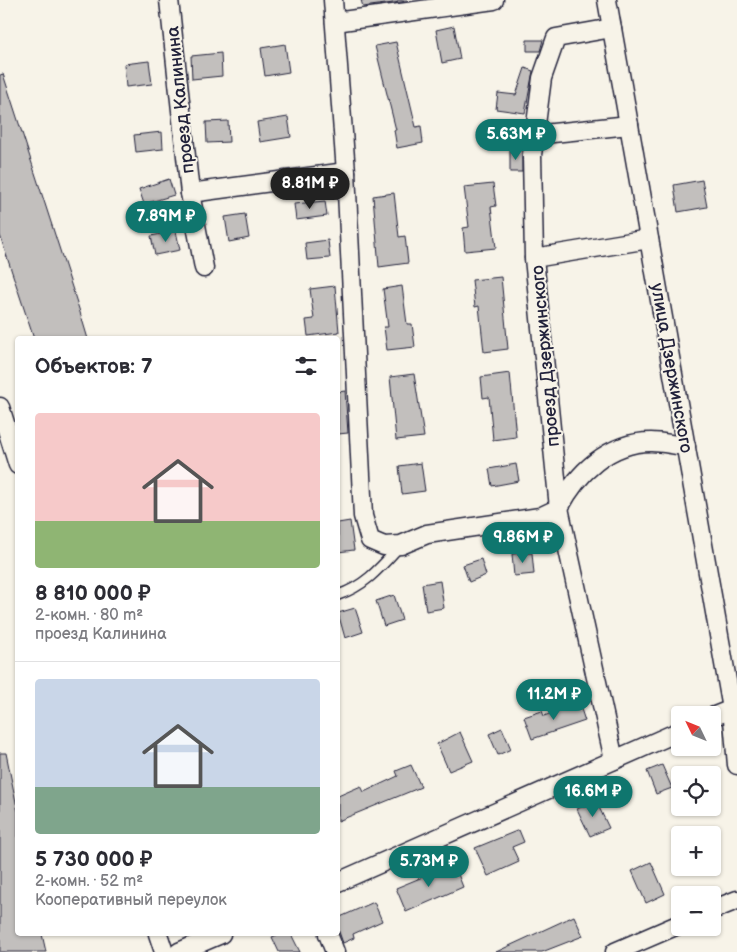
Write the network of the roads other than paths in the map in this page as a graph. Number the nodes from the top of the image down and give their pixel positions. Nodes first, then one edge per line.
1 (169, 0) edge
2 (333, 0) edge
3 (494, 0) edge
4 (607, 0) edge
5 (335, 22) junction
6 (612, 28) junction
7 (629, 126) junction
8 (534, 135) junction
9 (346, 172) junction
10 (190, 193) junction
11 (649, 239) junction
12 (534, 258) junction
13 (204, 268) dead end
14 (0, 407) edge
15 (686, 446) junction
16 (15, 455) edge
17 (558, 508) junction
18 (401, 545) junction
19 (340, 595) edge
20 (732, 709) junction
21 (721, 713) edge
22 (671, 735) edge
23 (614, 760) junction
24 (737, 765) edge
25 (340, 881) edge
26 (737, 900) edge
27 (721, 906) edge
28 (671, 928) edge
29 (159, 936) edge
30 (216, 936) edge
31 (329, 936) edge
32 (164, 952) edge
33 (179, 952) edge
34 (335, 952) edge
35 (615, 952) edge

1 - 10 street, проезд Калинина
2 - 5 street
3 - 5 street
4 - 6 street, улица Дзержинского
5 - 9 street
6 - 7 street, улица Дзержинского
6 - 8 street
7 - 8 street
7 - 11 street, улица Дзержинского
8 - 12 street
9 - 10 street, проезд Калинина
9 - 18 street
10 - 13 street
11 - 12 street, проезд Дзержинского
11 - 15 street, улица Дзержинского
12 - 17 street, проезд Дзержинского
14 - 16 street
15 - 17 street
15 - 20 street, улица Дзержинского
17 - 18 street
17 - 23 street, проезд Дзержинского
18 - 19 lane
20 - 21 street
20 - 24 street, улица Дзержинского
22 - 23 street
23 - 25 street
26 - 27 street
28 - 35 street
29 - 32 street
30 - 33 street
31 - 34 street

